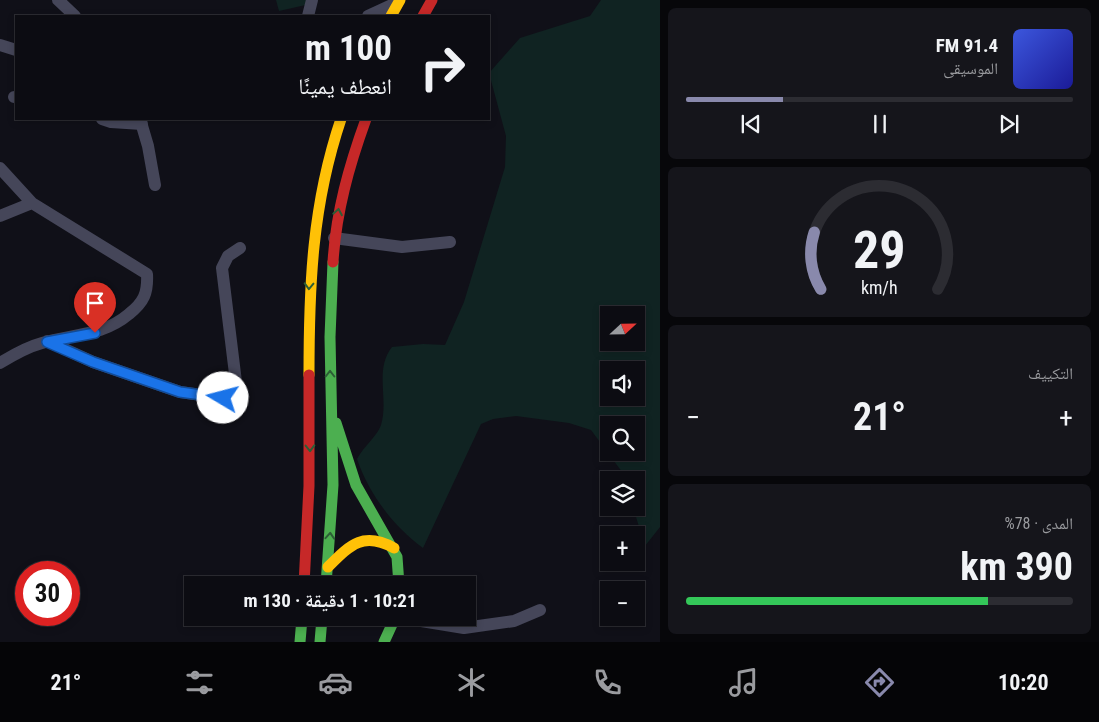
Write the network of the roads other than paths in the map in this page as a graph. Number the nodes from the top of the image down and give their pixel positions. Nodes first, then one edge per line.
1 (58, 0) edge
2 (312, 0) edge
3 (432, 0) edge
4 (399, 1) edge
5 (74, 15) edge
6 (308, 15) edge
7 (370, 15) edge
8 (392, 15) edge
9 (424, 15) edge
10 (0, 45) edge
11 (15, 50) edge
12 (105, 120) edge
13 (341, 120) edge
14 (366, 120) edge
15 (141, 122) edge
16 (0, 168) edge
17 (155, 185) dead end
18 (32, 203) junction
19 (0, 216) edge
20 (334, 238) junction
21 (450, 242) dead end
22 (240, 248) dead end
23 (47, 342) junction
24 (0, 363) edge
25 (330, 412) junction
26 (394, 548) junction
27 (328, 567) junction
28 (304, 576) edge
29 (327, 576) edge
30 (399, 576) edge
31 (540, 610) dead end
32 (301, 626) edge
33 (321, 626) edge
34 (392, 626) edge
35 (452, 626) edge
36 (300, 642) edge
37 (320, 642) edge
38 (384, 642) edge

1 - 5 street
2 - 6 street
3 - 9 highway
4 - 7 street
4 - 8 highway
10 - 11 street
12 - 15 street
13 -> 28 highway
20 -> 14 highway
15 - 17 street
16 - 18 street
18 - 19 street
18 - 23 street
20 - 21 street
25 -> 20 highway
22 - 23 street
23 - 24 street
25 - 26 highway
27 -> 25 highway
26 - 27 highway
26 - 30 highway
27 - 29 highway
31 - 35 street
32 - 36 highway
33 - 37 highway
34 - 38 highway

